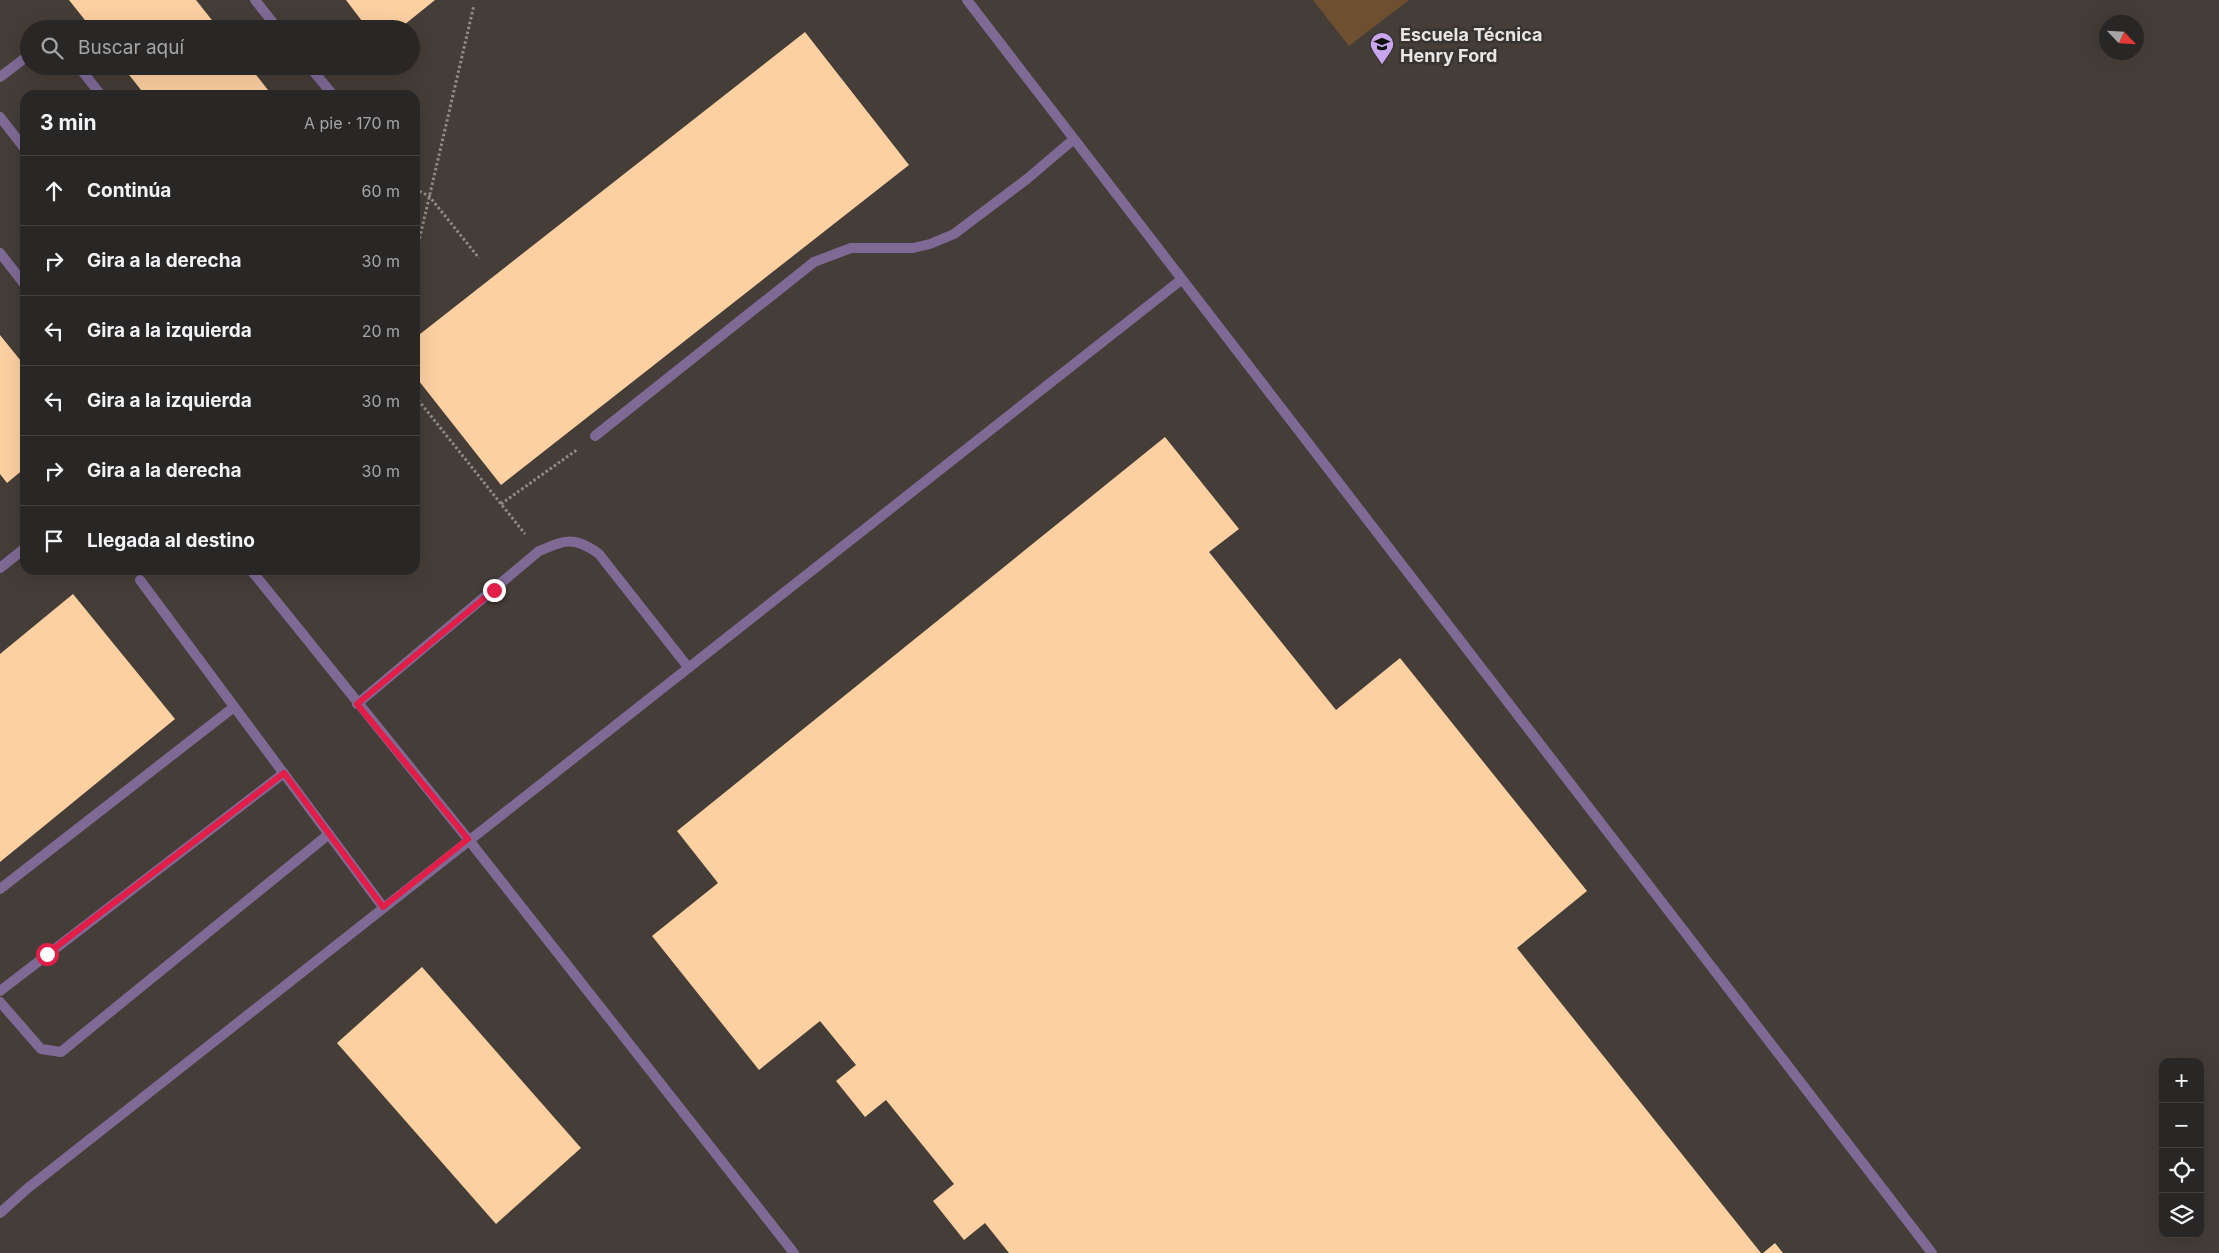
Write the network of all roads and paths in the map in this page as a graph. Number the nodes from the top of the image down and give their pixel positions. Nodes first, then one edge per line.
1 (255, 0) edge
2 (966, 0) edge
3 (474, 5) dead end
4 (271, 20) edge
5 (20, 62) edge
6 (85, 75) edge
7 (316, 75) edge
8 (0, 76) edge
9 (98, 90) edge
10 (329, 90) edge
11 (0, 117) edge
12 (1074, 139) junction
13 (20, 143) edge
14 (420, 192) edge
15 (429, 196) junction
16 (420, 236) edge
17 (0, 253) edge
18 (480, 258) dead end
19 (20, 279) edge
20 (1181, 280) junction
21 (420, 402) edge
22 (595, 436) joint
23 (501, 504) junction
24 (20, 552) edge
25 (539, 552) junction
26 (0, 568) edge
27 (255, 575) edge
28 (140, 580) dead end
29 (688, 667) junction
30 (357, 704) junction
31 (234, 707) junction
32 (284, 773) junction
33 (329, 834) junction
34 (468, 839) junction
35 (0, 889) edge
36 (383, 907) junction
37 (0, 991) edge
38 (0, 1002) edge
39 (0, 1213) edge
40 (794, 1253) edge
41 (1932, 1253) edge

1 - 4 lane
2 - 12 lane
3 - 15 path
5 - 8 lane
6 - 9 lane
7 - 10 lane
11 - 13 lane
12 - 20 lane
12 - 22 lane
14 - 15 path
15 - 16 path
15 - 18 path
17 - 19 lane
20 - 29 lane
20 - 41 lane
21 - 23 path
22 - 23 path
23 - 25 path
24 - 26 lane
25 - 29 lane
25 - 30 lane
27 - 30 lane
28 - 31 lane
29 - 34 lane
30 - 34 lane
31 - 32 lane
31 - 35 lane
32 - 33 lane
32 - 37 lane
33 - 36 lane
33 - 38 lane
34 - 36 lane
34 - 40 lane
36 - 39 lane

